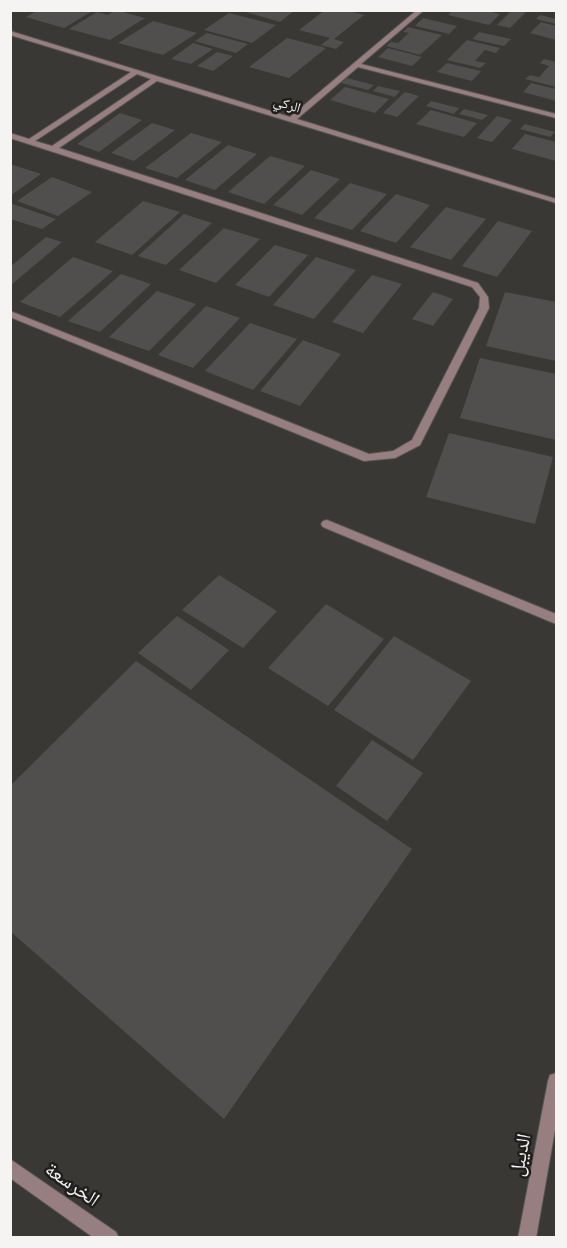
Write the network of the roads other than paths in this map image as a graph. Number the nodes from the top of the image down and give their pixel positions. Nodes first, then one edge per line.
1 (421, 10) edge
2 (10, 33) edge
3 (358, 65) junction
4 (136, 72) junction
5 (155, 79) junction
6 (556, 116) edge
7 (292, 119) junction
8 (10, 135) edge
9 (30, 141) junction
10 (53, 149) junction
11 (556, 201) edge
12 (10, 314) edge
13 (327, 524) dead end
14 (556, 619) edge
15 (556, 1081) edge
16 (10, 1167) edge
17 (110, 1238) edge
18 (527, 1238) edge

1 - 3 street
2 - 4 street, الركي
3 - 6 street
3 - 7 street
4 - 5 street, الركي
4 - 9 street
5 - 7 street, الركي
5 - 10 street
7 - 11 street, الركي
8 - 9 street
9 - 10 street
10 - 12 street
13 - 14 street
15 - 18 street, الديبل
16 - 17 street, الخرسعة

